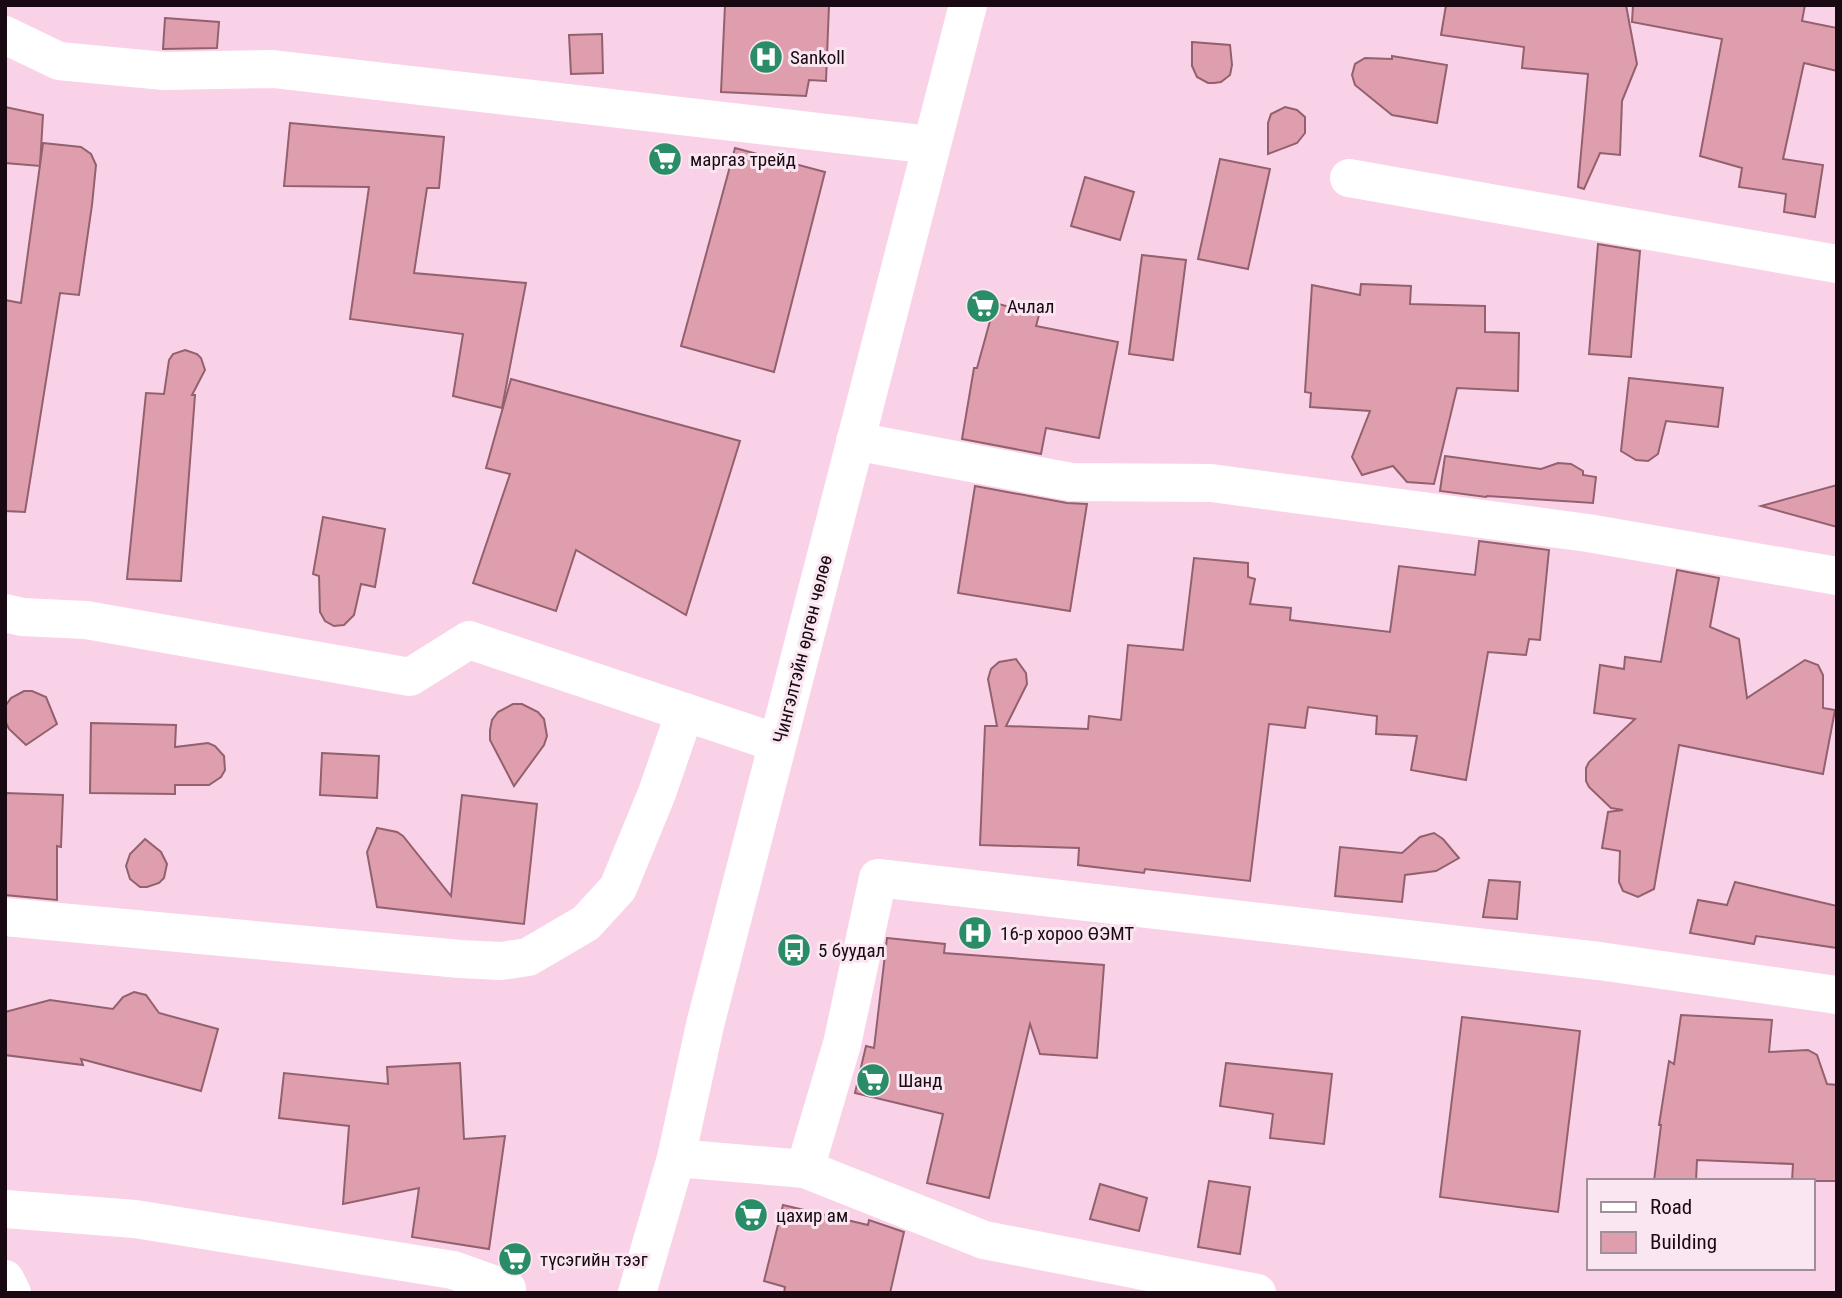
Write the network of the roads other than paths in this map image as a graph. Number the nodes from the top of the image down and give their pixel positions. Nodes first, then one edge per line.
1 (11, 5) edge
2 (968, 5) edge
3 (5, 16) edge
4 (5, 35) edge
5 (932, 145) junction
6 (1349, 178) dead end
7 (1837, 264) edge
8 (855, 441) junction
9 (1837, 576) edge
10 (5, 614) edge
11 (685, 712) junction
12 (778, 743) junction
13 (5, 917) edge
14 (1837, 995) edge
15 (676, 1158) junction
16 (805, 1169) junction
17 (5, 1209) edge
18 (5, 1279) edge
19 (508, 1289) dead end
20 (12, 1293) edge
21 (637, 1293) edge
22 (1256, 1293) edge

1 - 3 street
2 - 5 street, Чингэлтэйн өргөн чөлөө
4 - 5 street
5 - 8 street, Чингэлтэйн өргөн чөлөө
6 - 7 street
8 - 9 street
8 - 12 street, Чингэлтэйн өргөн чөлөө
10 - 11 street
11 - 12 street
11 - 13 street
12 - 15 street, Чингэлтэйн өргөн чөлөө
14 - 16 street
15 - 16 street
15 - 21 street, Чингэлтэйн өргөн чөлөө
16 - 22 street
17 - 19 street
18 - 20 street

